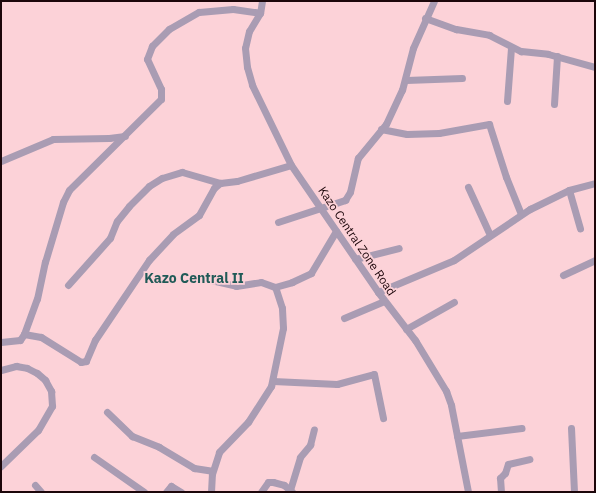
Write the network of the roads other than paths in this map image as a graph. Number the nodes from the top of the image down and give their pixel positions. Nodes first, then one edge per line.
1 (262, 1) edge
2 (434, 1) edge
3 (260, 13) junction
4 (425, 18) junction
5 (511, 48) junction
6 (557, 56) junction
7 (595, 67) edge
8 (462, 78) dead end
9 (406, 80) junction
10 (507, 101) dead end
11 (554, 104) dead end
12 (381, 128) junction
13 (125, 136) junction
14 (1, 161) edge
15 (291, 165) junction
16 (220, 183) junction
17 (595, 183) edge
18 (468, 187) dead end
19 (569, 190) junction
20 (321, 207) junction
21 (521, 214) junction
22 (278, 222) dead end
23 (580, 228) dead end
24 (336, 232) junction
25 (490, 235) junction
26 (399, 248) dead end
27 (355, 259) junction
28 (595, 260) edge
29 (563, 275) dead end
30 (211, 280) dead end
31 (68, 285) dead end
32 (275, 287) junction
33 (378, 292) junction
34 (384, 301) junction
35 (454, 302) dead end
36 (344, 318) dead end
37 (406, 329) junction
38 (24, 334) junction
39 (1, 342) edge
40 (1, 370) edge
41 (272, 381) junction
42 (107, 412) dead end
43 (383, 418) dead end
44 (522, 428) dead end
45 (571, 428) dead end
46 (314, 429) dead end
47 (457, 436) junction
48 (94, 457) dead end
49 (528, 459) dead end
50 (1, 466) edge
51 (212, 471) junction
52 (35, 485) dead end
53 (291, 491) edge
54 (41, 492) edge
55 (144, 492) edge
56 (166, 492) edge
57 (181, 492) edge
58 (212, 492) edge
59 (261, 492) edge
60 (468, 492) edge
61 (501, 492) edge
62 (574, 492) edge

1 - 3 street, Kazo Central Zone Road
2 - 4 street
3 - 13 street
3 - 15 street, Kazo Central Zone Road
4 - 5 street
4 - 9 street
5 - 6 street
5 - 10 street
6 - 7 street
6 - 11 street
8 - 9 street
9 - 12 street
12 - 20 street
12 - 21 street
13 - 14 street
13 - 38 street
15 - 16 street
15 - 20 street, Kazo Central Zone Road
16 - 31 street
16 - 38 street
17 - 19 street
18 - 25 street
19 - 21 street
19 - 23 street
20 - 22 street
20 - 24 street, Kazo Central Zone Road
21 - 25 street
24 - 27 street, Kazo Central Zone Road
24 - 32 street
25 - 33 street
26 - 27 street
27 - 33 street, Kazo Central Zone Road
28 - 29 street
30 - 32 street
32 - 41 street
33 - 34 street, Kazo Central Zone Road
34 - 36 street
34 - 37 street, Kazo Central Zone Road
35 - 37 street
37 - 47 street, Kazo Central Zone Road
38 - 39 street
40 - 50 street
41 - 43 street
41 - 51 street
42 - 51 street
44 - 47 street
45 - 62 street
46 - 53 street
47 - 60 street, Kazo Central Zone Road
48 - 55 street
49 - 61 street
51 - 58 street
52 - 54 street
53 - 59 street
56 - 57 street

